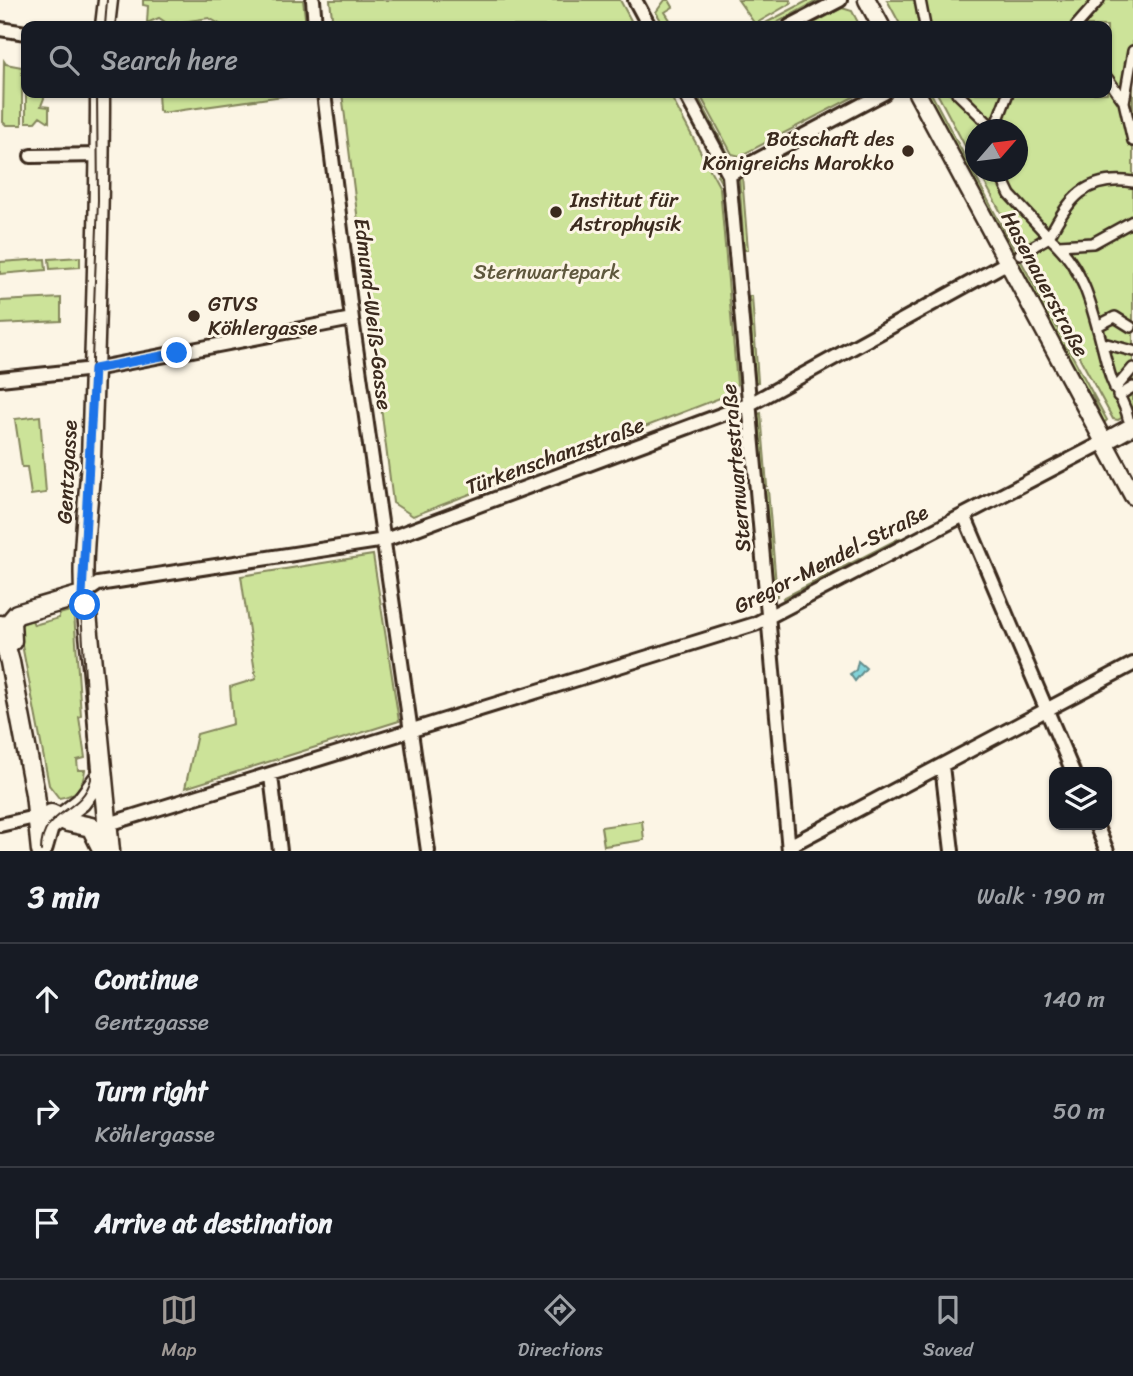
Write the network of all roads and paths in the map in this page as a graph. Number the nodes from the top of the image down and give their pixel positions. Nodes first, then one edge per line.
1 (108, 0) edge
2 (313, 0) edge
3 (635, 0) edge
4 (840, 0) edge
5 (867, 0) edge
6 (920, 0) edge
7 (1099, 0) edge
8 (106, 21) edge
9 (315, 21) edge
10 (646, 21) edge
11 (800, 21) edge
12 (878, 21) edge
13 (924, 21) edge
14 (1080, 21) edge
15 (0, 29) edge
16 (21, 32) edge
17 (1133, 51) edge
18 (1112, 85) edge
19 (100, 98) edge
20 (325, 98) edge
21 (687, 98) edge
22 (875, 98) edge
23 (920, 98) edge
24 (962, 98) edge
25 (1006, 98) edge
26 (1124, 102) junction
27 (984, 119) edge
28 (998, 119) edge
29 (1133, 141) edge
30 (102, 155) junction
31 (31, 156) dead end
32 (729, 175) junction
33 (1004, 182) edge
34 (1133, 182) edge
35 (1133, 221) edge
36 (1049, 237) junction
37 (1058, 245) junction
38 (1015, 258) junction
39 (352, 319) junction
40 (1099, 325) junction
41 (1131, 327) dead end
42 (1103, 343) junction
43 (1133, 351) edge
44 (1133, 368) edge
45 (94, 369) junction
46 (0, 379) edge
47 (1133, 387) edge
48 (1116, 392) junction
49 (750, 404) junction
50 (1131, 422) edge
51 (1104, 442) junction
52 (1133, 496) edge
53 (964, 515) junction
54 (385, 540) junction
55 (82, 595) junction
56 (769, 616) junction
57 (0, 628) edge
58 (10, 662) junction
59 (1133, 664) edge
60 (1046, 710) junction
61 (412, 731) junction
62 (942, 766) junction
63 (1071, 767) edge
64 (101, 775) junction
65 (271, 776) junction
66 (35, 793) junction
67 (35, 817) junction
68 (58, 818) junction
69 (0, 825) edge
70 (99, 826) junction
71 (1098, 830) edge
72 (789, 848) edge
73 (42, 851) edge
74 (103, 851) edge
75 (110, 851) edge
76 (280, 851) edge
77 (428, 851) edge
78 (952, 851) edge
79 (1107, 851) edge

1 - 8 main road
2 - 9 street
3 - 10 street
4 - 11 street
5 - 12 street
6 - 13 street
7 - 14 street
15 - 16 street
17 - 26 street
18 - 26 street
19 - 30 main road, Gentzgasse
20 - 39 street, Edmund-Weiß-Gasse
21 - 32 street, Sternwartestraße
22 - 32 street
23 - 38 street, Hasenauerstraße
24 - 27 street
25 - 28 street
26 - 29 street
30 - 31 street
30 - 45 main road, Gentzgasse
32 - 49 street, Sternwartestraße
33 - 36 street
34 - 36 street
35 - 37 street
36 - 37 street
36 - 38 street
37 - 40 street
38 - 49 street, Türkenschanzstraße
38 - 51 street, Hasenauerstraße
39 - 45 street
39 - 54 street, Edmund-Weiß-Gasse
40 - 41 street
40 - 42 street
42 - 43 street
42 - 48 street
44 - 48 street
45 - 46 street
45 - 55 main road, Gentzgasse
47 - 48 street
48 - 50 street
49 - 54 street, Türkenschanzstraße
49 - 56 street, Sternwartestraße
50 - 51 street, Gregor-Mendel-Straße
51 - 52 street, Hasenauerstraße
51 - 53 street, Gregor-Mendel-Straße
53 - 56 street, Gregor-Mendel-Straße
53 - 60 street
54 - 55 street, Türkenschanzstraße
54 - 61 street, Edmund-Weiß-Gasse
55 - 58 main road
55 - 64 main road, Gentzgasse
56 - 61 street, Gregor-Mendel-Straße
56 - 72 street, Sternwartestraße
57 - 58 main road
58 - 66 main road
59 - 60 street
60 - 62 street
60 - 63 street
61 - 65 street, Gregor-Mendel-Straße
61 - 77 street, Edmund-Weiß-Gasse
62 - 72 street
62 - 78 street
64 - 68 main road
64 - 70 main road, Gentzgasse
65 - 70 street, Gregor-Mendel-Straße
65 - 76 street
66 - 67 main road
66 - 68 main road
67 - 69 street
67 - 73 main road
68 - 70 main road
68 - 73 main road
70 - 74 main road
70 - 75 main road, Gentzgasse
71 - 79 street

